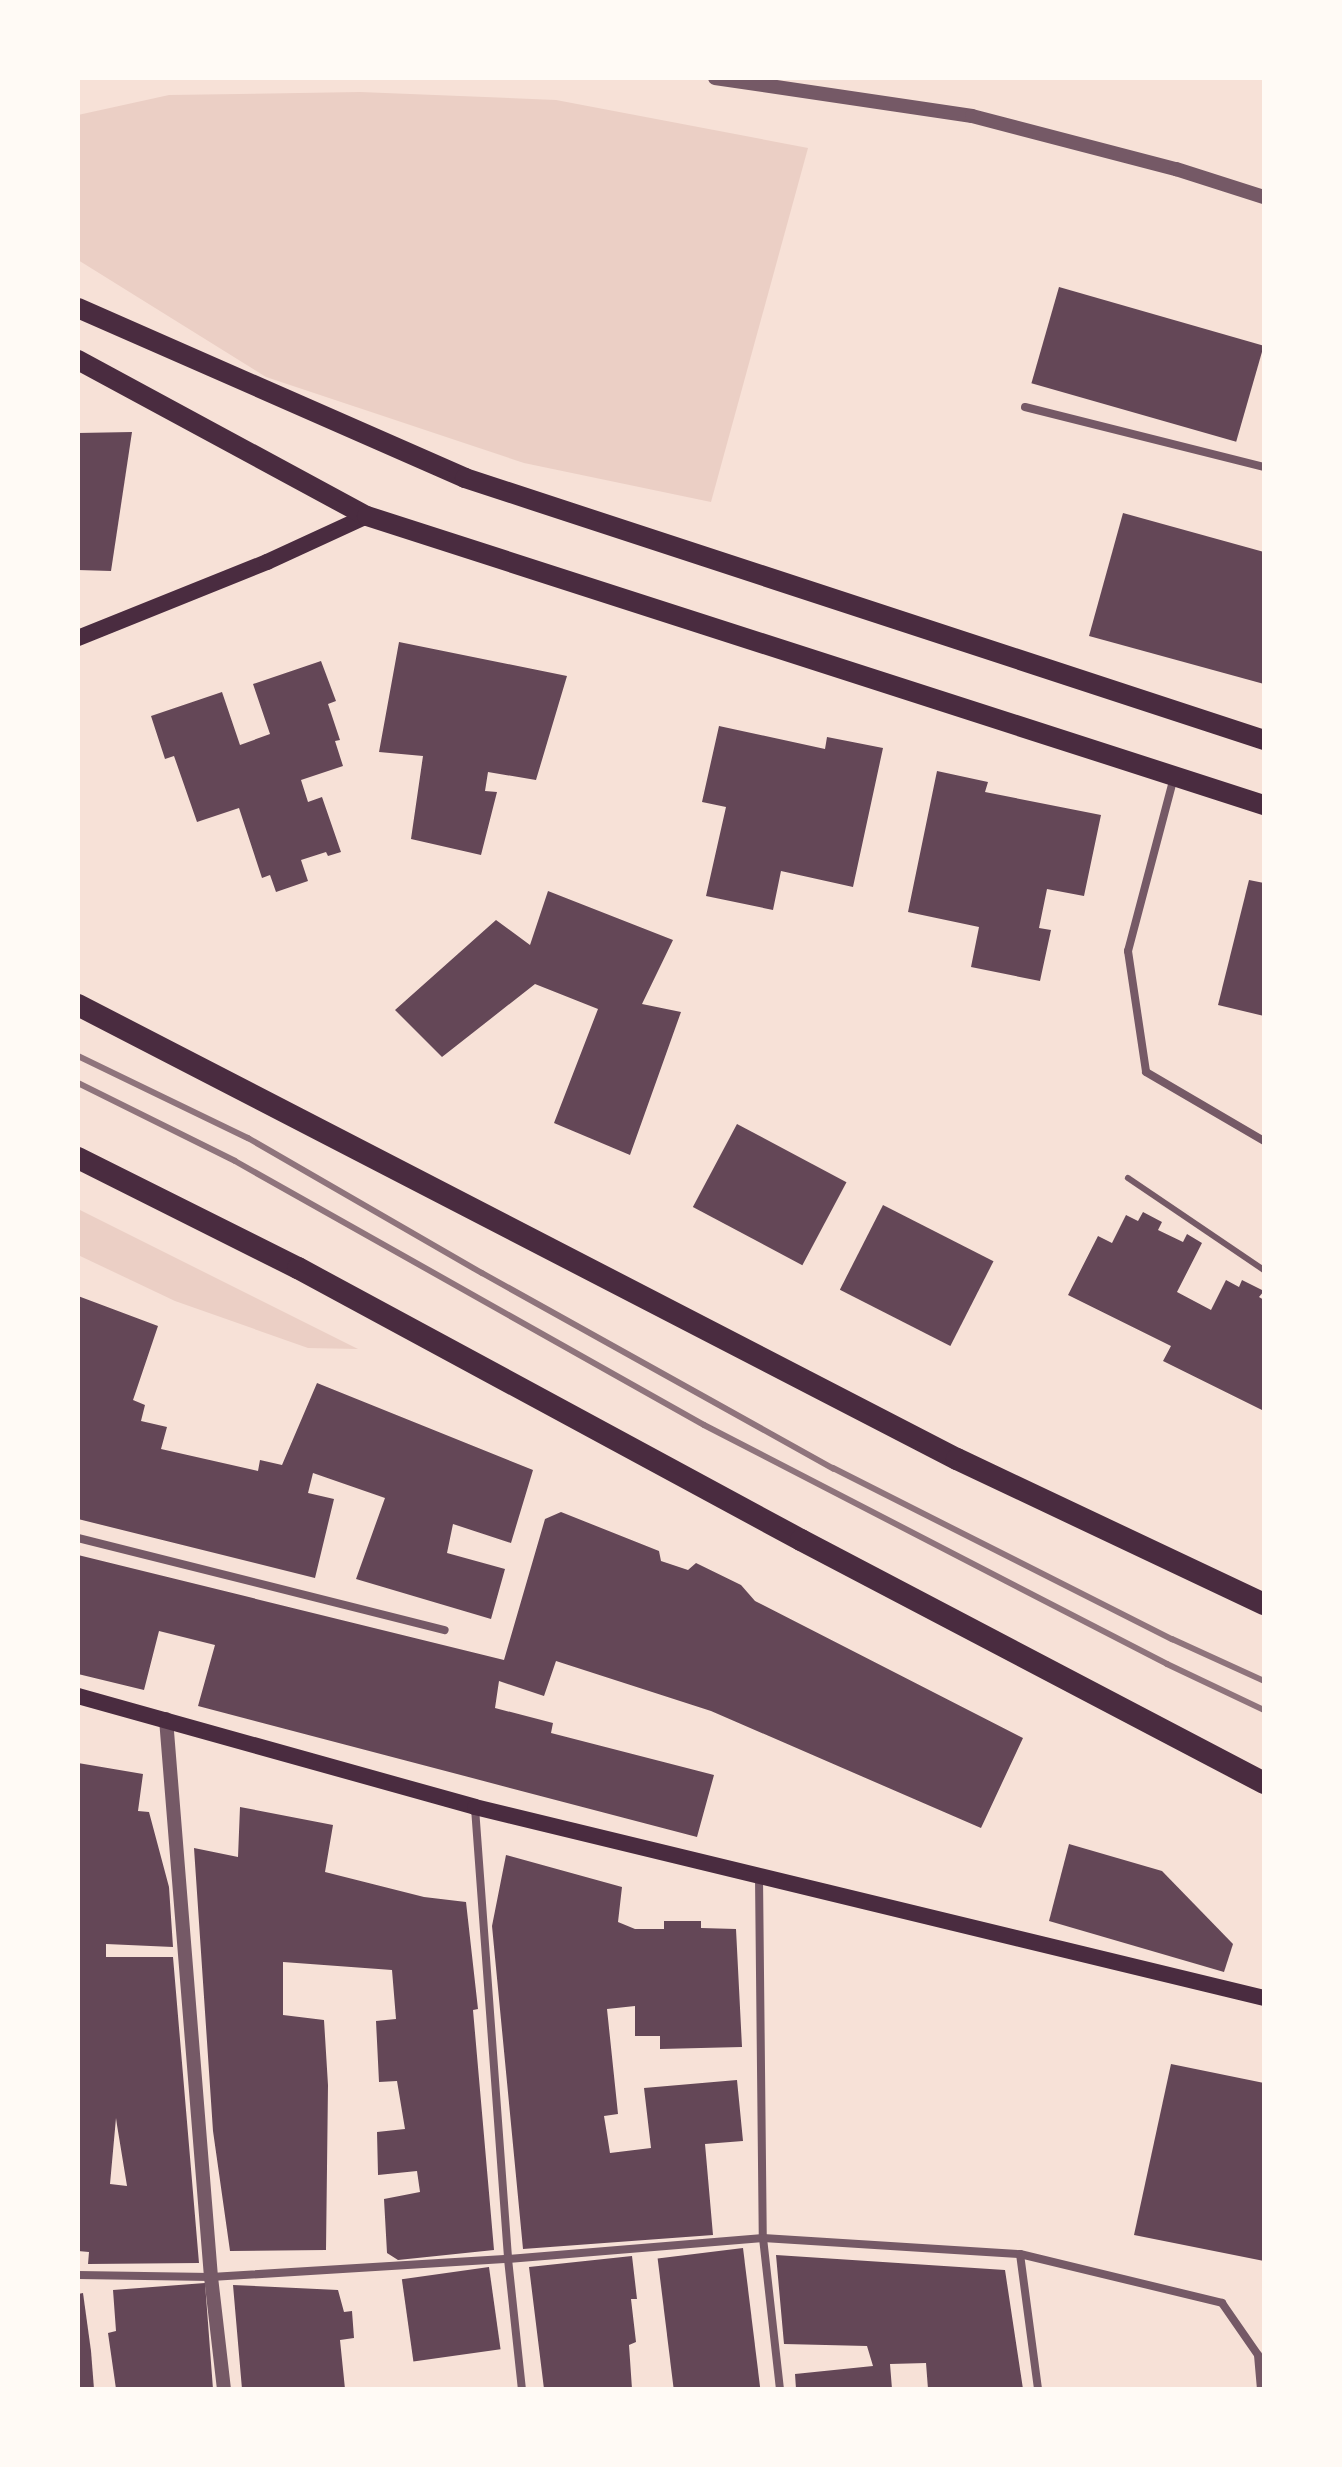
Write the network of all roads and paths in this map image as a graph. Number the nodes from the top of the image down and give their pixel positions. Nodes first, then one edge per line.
1 (715, 78) edge
2 (1264, 197) edge
3 (78, 308) edge
4 (78, 360) edge
5 (1025, 407) dead end
6 (1264, 467) edge
7 (367, 516) junction
8 (78, 638) edge
9 (1264, 740) edge
10 (1175, 776) junction
11 (1264, 805) edge
12 (78, 1005) edge
13 (1264, 1141) edge
14 (78, 1158) edge
15 (1128, 1178) dead end
16 (1264, 1270) edge
17 (78, 1538) edge
18 (1264, 1604) edge
19 (445, 1630) dead end
20 (78, 1696) edge
21 (166, 1719) junction
22 (1264, 1783) edge
23 (475, 1807) junction
24 (759, 1877) junction
25 (1264, 1998) edge
26 (763, 2238) junction
27 (1020, 2254) junction
28 (508, 2259) junction
29 (78, 2275) edge
30 (211, 2277) junction
31 (224, 2389) edge
32 (522, 2389) edge
33 (780, 2389) edge
34 (1038, 2389) edge
35 (1261, 2389) edge

1 - 2 street
3 - 9 main road
4 - 7 main road
5 - 6 street
7 - 8 main road
7 - 10 main road
10 - 11 main road
10 - 13 street
12 - 18 highway
14 - 22 highway
15 - 16 lane
17 - 19 street
20 - 21 main road
21 - 23 main road
21 - 30 street
23 - 24 main road
23 - 28 street
24 - 25 main road
24 - 26 street
26 - 27 street
26 - 28 street
26 - 33 street
27 - 34 street
27 - 35 street
28 - 30 street
28 - 32 street
29 - 30 street
30 - 31 street

